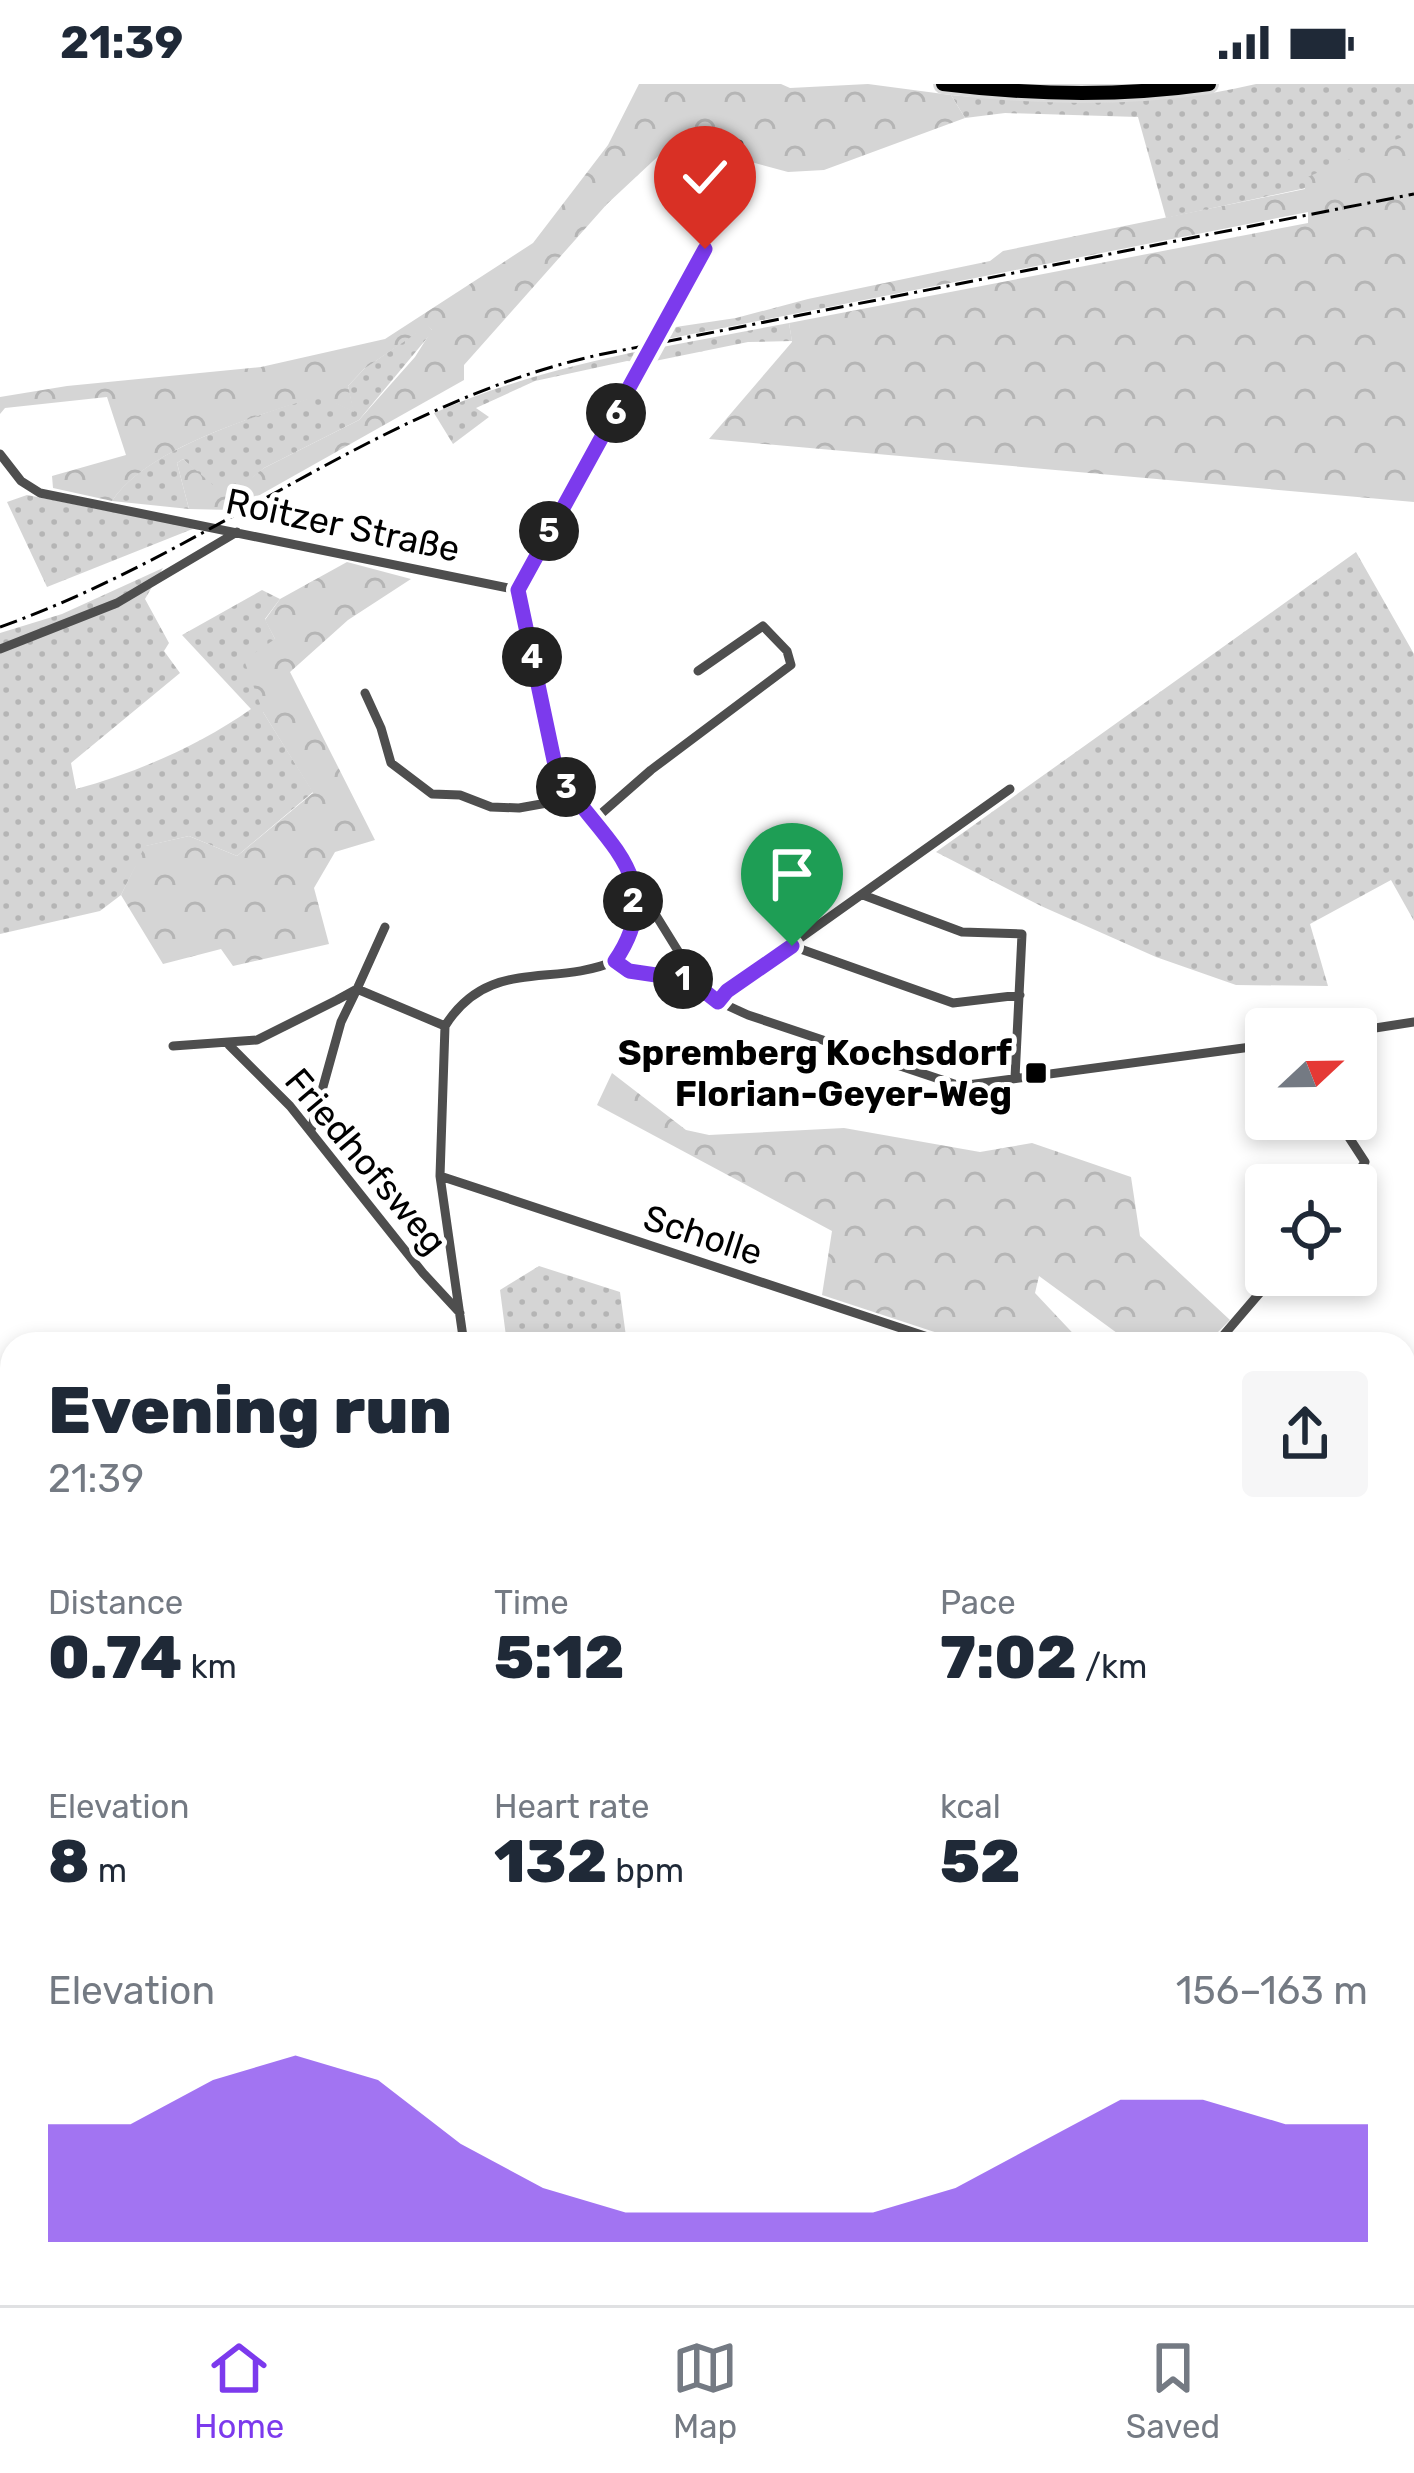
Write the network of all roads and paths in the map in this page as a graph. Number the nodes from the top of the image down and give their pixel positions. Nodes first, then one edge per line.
1 (943, 84) edge
2 (1209, 84) edge
3 (740, 144) dead end
4 (0, 454) edge
5 (237, 532) junction
6 (518, 590) junction
7 (0, 649) edge
8 (698, 671) dead end
9 (365, 693) dead end
10 (1010, 789) dead end
11 (575, 798) junction
12 (595, 819) junction
13 (634, 895) junction
14 (863, 895) junction
15 (385, 927) dead end
16 (792, 946) junction
17 (683, 959) dead end
18 (615, 961) junction
19 (356, 988) junction
20 (1020, 995) junction
21 (718, 1002) junction
22 (1414, 1022) edge
23 (445, 1026) junction
24 (1377, 1028) edge
25 (229, 1045) junction
26 (173, 1046) dead end
27 (1245, 1048) edge
28 (1015, 1078) junction
29 (311, 1130) junction
30 (440, 1176) junction
31 (1257, 1296) edge
32 (460, 1312) junction
33 (896, 1327) junction
34 (462, 1332) edge
35 (895, 1332) edge
36 (912, 1332) edge
37 (1226, 1332) edge

1 - 2 main road
3 - 6 street
4 - 5 street, Roitzer Straße
5 - 6 street, Roitzer Straße
5 - 7 street
6 - 11 street
8 - 12 street
9 - 11 street
10 - 14 street
11 - 12 street
12 - 13 street
13 - 17 street
13 - 18 street
14 - 16 street
14 - 20 street
15 - 19 street
16 - 20 street
16 - 21 street
18 - 21 street
18 - 23 street
19 - 23 street
19 - 25 street
19 - 29 street
20 - 28 street
21 - 28 street
22 - 24 street
23 - 30 street
25 - 26 street
25 - 29 street, Friedhofsweg
27 - 28 street
29 - 32 street, Friedhofsweg
30 - 32 street
30 - 33 street, Scholle
31 - 37 street
32 - 34 street
33 - 35 street
33 - 36 street, Scholle

